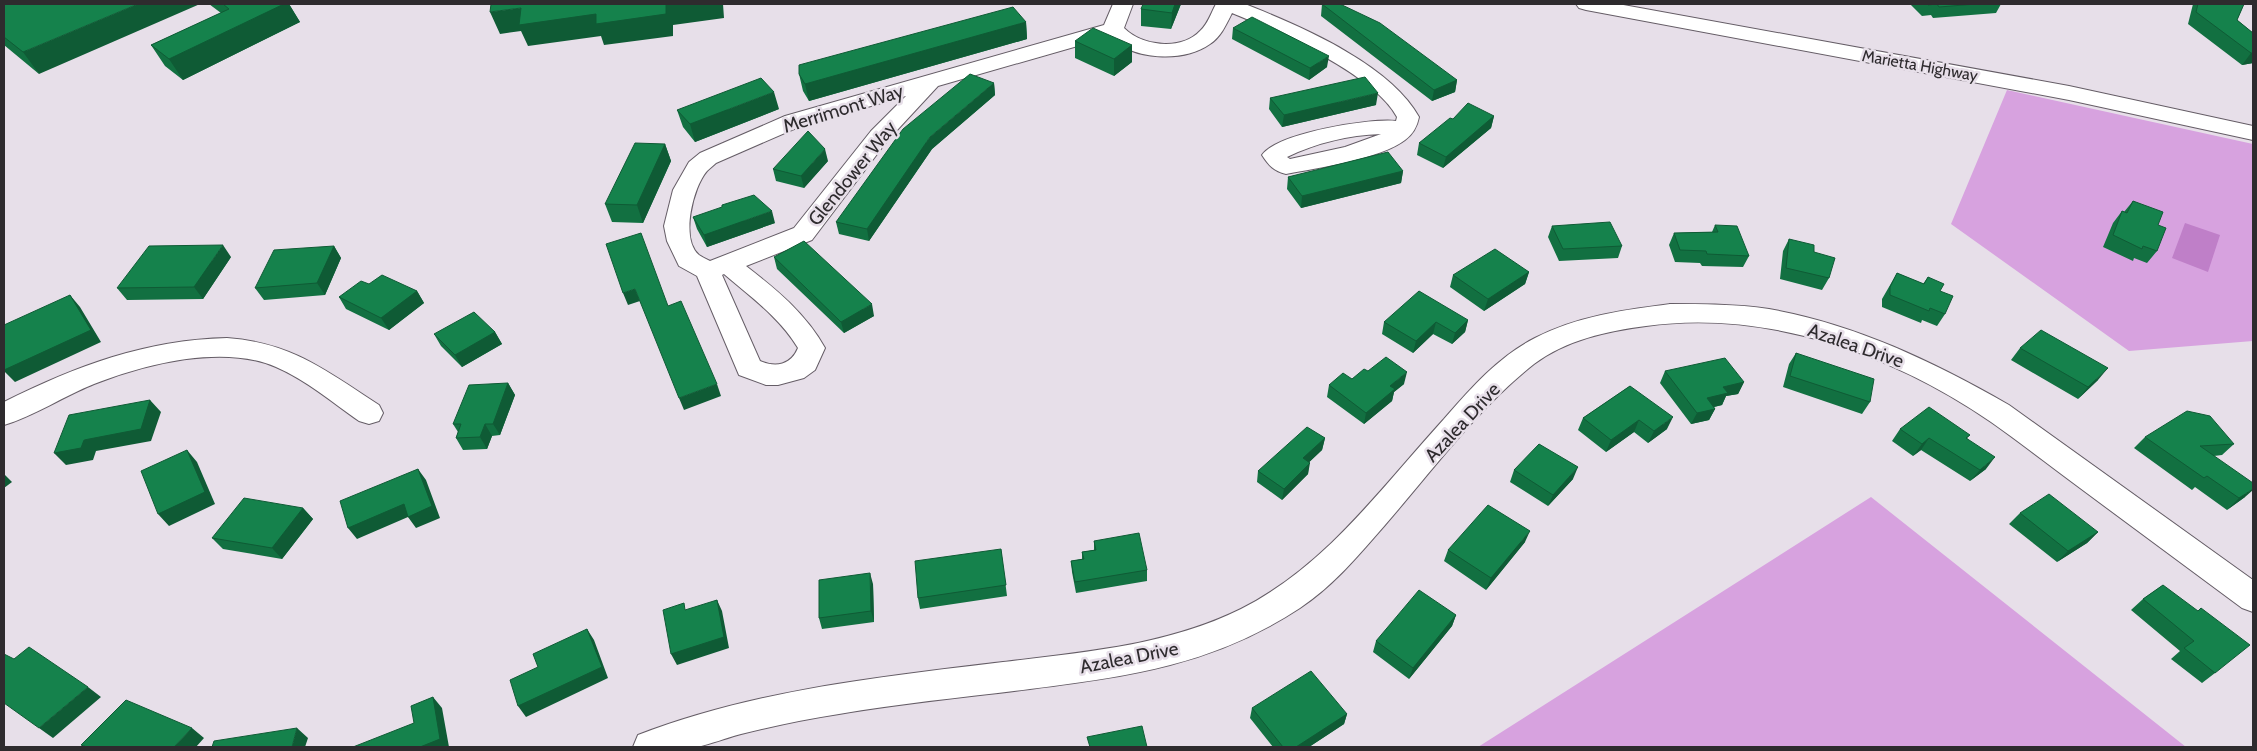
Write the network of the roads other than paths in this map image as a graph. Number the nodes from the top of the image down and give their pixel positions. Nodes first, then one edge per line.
1 (1123, 4) edge
2 (1227, 4) edge
3 (1586, 4) edge
4 (1678, 4) edge
5 (1113, 29) junction
6 (931, 82) junction
7 (2253, 114) edge
8 (1404, 129) dead end
9 (2253, 133) edge
10 (719, 268) joint
11 (369, 413) dead end
12 (4, 414) edge
13 (2253, 598) edge
14 (650, 747) edge

1 - 5 main road
2 - 5 main road
2 - 8 main road
3 - 9 main road, Marietta Highway
4 - 7 main road, Marietta Highway
5 - 6 main road, Merrimont Way
6 - 10 main road, Glendower Way
6 - 10 main road, Merrimont Way
11 - 12 main road
13 - 14 main road, Azalea Drive

